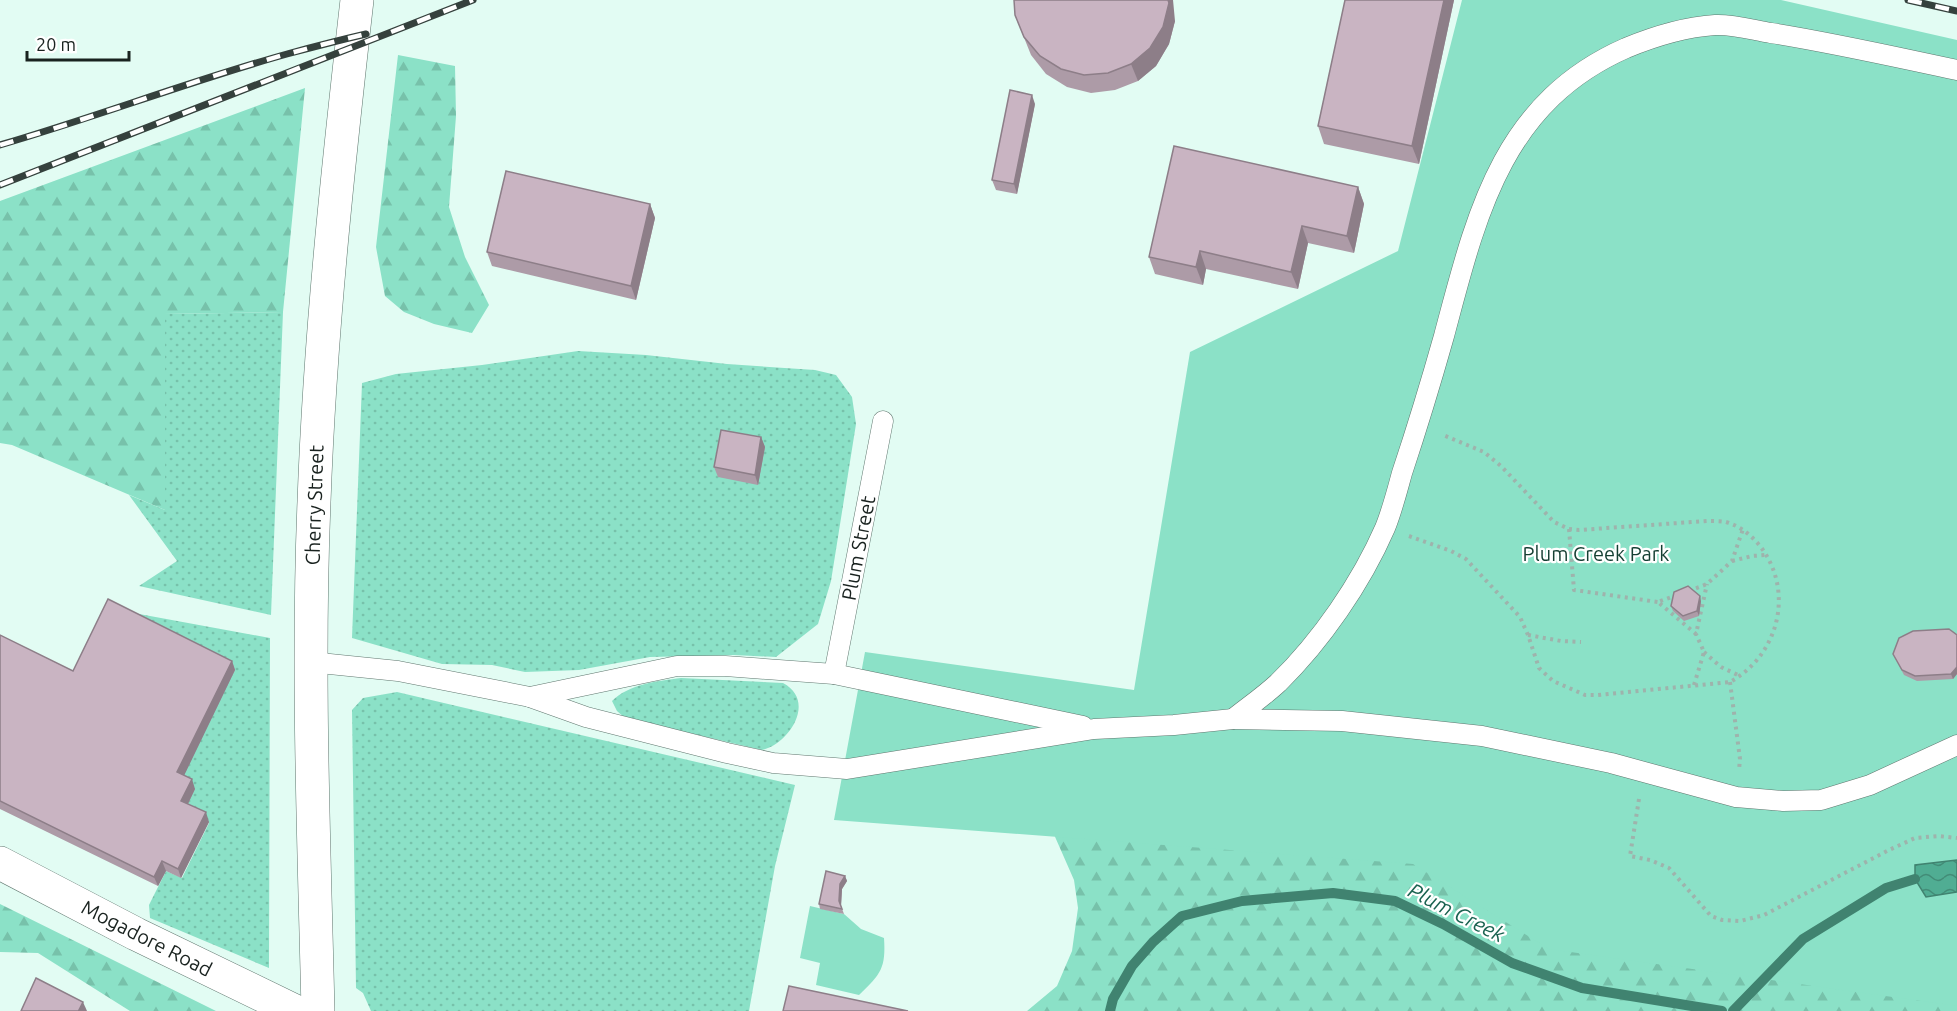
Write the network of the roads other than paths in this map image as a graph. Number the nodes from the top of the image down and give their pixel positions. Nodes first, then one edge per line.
1 (357, 0) edge
2 (1957, 70) edge
3 (883, 421) dead end
4 (310, 662) junction
5 (834, 674) junction
6 (530, 697) junction
7 (1233, 719) junction
8 (1094, 729) junction
9 (1957, 745) edge
10 (0, 863) edge
11 (295, 1011) edge
12 (318, 1011) edge

1 - 4 street, Cherry Street
2 - 7 lane
3 - 5 lane, Plum Street
4 - 6 lane
4 - 12 street, Cherry Street
5 - 6 lane
5 - 8 lane
6 - 8 lane
7 - 8 lane
7 - 9 lane
10 - 11 street, Mogadore Road

